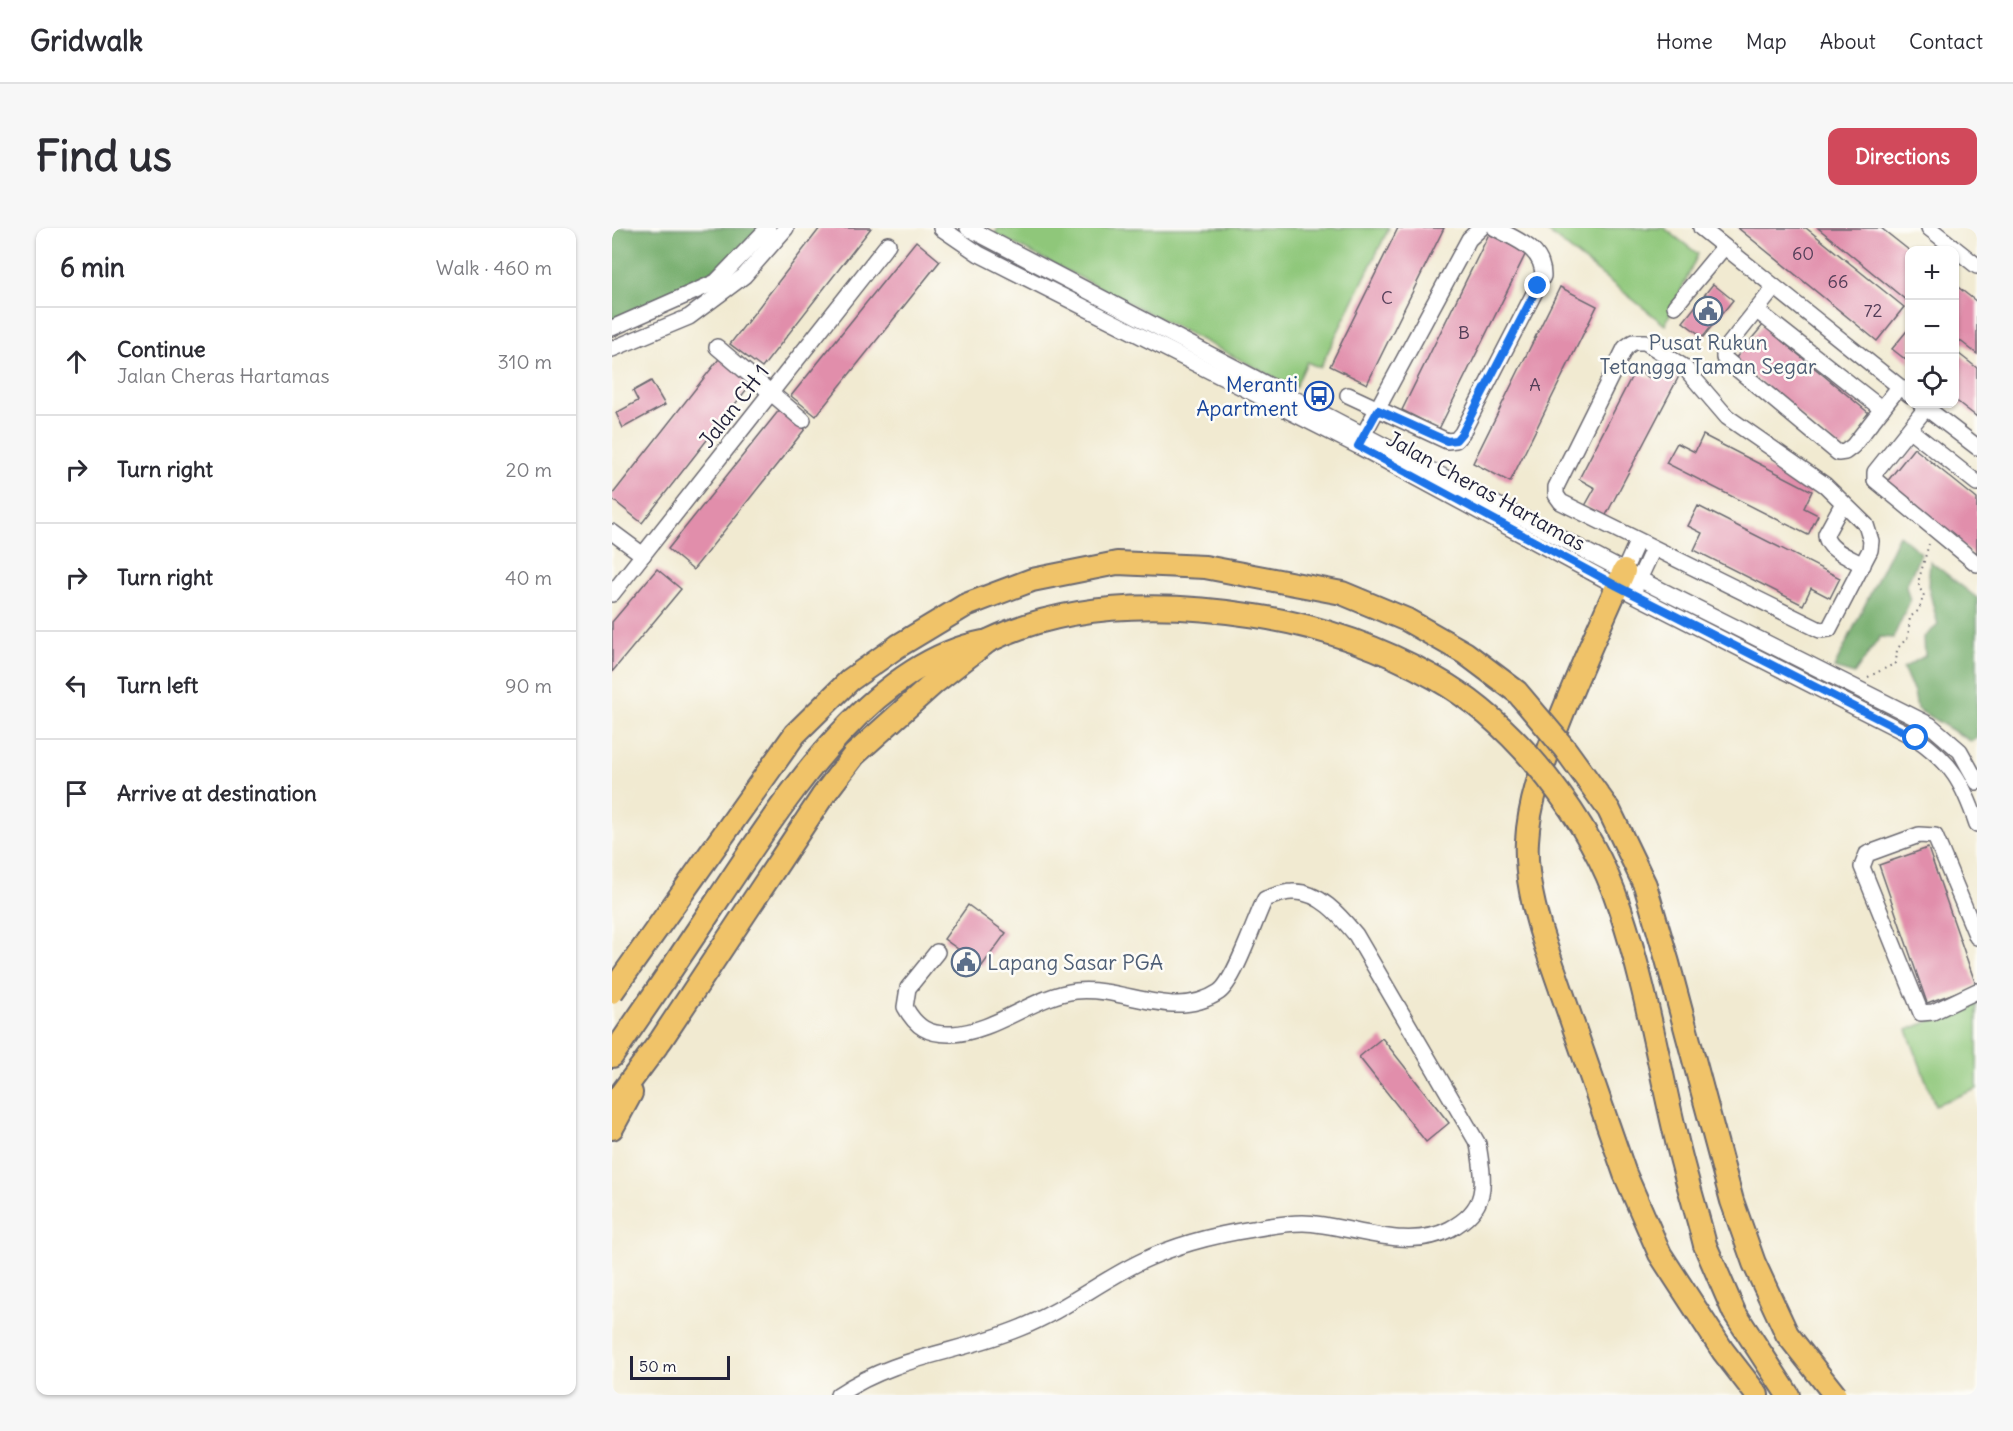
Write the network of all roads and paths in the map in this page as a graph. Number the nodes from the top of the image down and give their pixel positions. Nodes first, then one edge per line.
1 (768, 228) edge
2 (786, 228) edge
3 (941, 228) edge
4 (968, 228) edge
5 (1481, 228) edge
6 (1496, 228) edge
7 (1701, 228) edge
8 (1929, 228) edge
9 (888, 244) dead end
10 (1724, 247) junction
11 (1977, 266) edge
12 (1774, 288) junction
13 (1675, 306) dead end
14 (1756, 310) junction
15 (1149, 324) junction
16 (612, 328) edge
17 (1143, 339) junction
18 (717, 347) dead end
19 (612, 349) edge
20 (1904, 391) edge
21 (771, 393) junction
22 (1348, 395) dead end
23 (1922, 408) edge
24 (1926, 408) edge
25 (1882, 409) junction
26 (1378, 410) junction
27 (803, 420) dead end
28 (1910, 429) junction
29 (1361, 440) junction
30 (1977, 447) edge
31 (1977, 483) edge
32 (1843, 503) junction
33 (1934, 529) junction
34 (612, 532) edge
35 (1637, 542) junction
36 (1653, 549) junction
37 (644, 555) junction
38 (1977, 564) edge
39 (1863, 565) junction
40 (1628, 582) junction
41 (612, 594) edge
42 (988, 641) junction
43 (1852, 685) junction
44 (1977, 782) edge
45 (1975, 815) edge
46 (1977, 937) edge
47 (937, 952) dead end
48 (1977, 991) edge
49 (612, 992) edge
50 (661, 1040) junction
51 (612, 1056) edge
52 (612, 1106) edge
53 (612, 1128) edge
54 (838, 1395) edge
55 (1757, 1395) edge
56 (1788, 1395) edge
57 (1835, 1395) edge

1 - 16 street
2 - 19 street
3 - 17 street, Jalan Cheras Hartamas
4 - 15 street, Jalan Cheras Hartamas
5 - 26 street
6 - 26 street
7 - 10 street
8 - 11 street
9 - 21 street, Jalan CH 1
10 - 12 street
10 - 13 street
12 - 14 street
12 - 20 street
14 - 25 street
14 - 25 street
15 - 17 street
15 - 29 street, Jalan Cheras Hartamas
17 - 29 street, Jalan Cheras Hartamas
18 - 21 street
20 - 25 street
21 - 27 street
21 - 37 street, Jalan CH 1
22 - 26 street
23 - 28 street
24 - 30 street
26 - 29 street
28 - 31 street
28 - 33 street
29 - 40 street, Jalan Cheras Hartamas
32 - 35 street
32 - 39 street
32 - 39 street
33 - 38 street
33 - 43 path
34 - 37 street
35 - 36 street
35 - 40 street
36 - 39 street
36 - 40 street
37 - 41 street, Jalan CH 1
40 - 43 street, Jalan Cheras Hartamas
40 - 45 street, Jalan Cheras Hartamas
40 - 55 highway
42 - 50 highway
42 - 51 highway
42 - 56 highway, bridge
43 - 44 street, Jalan Cheras Hartamas
46 - 48 street
47 - 54 street
49 - 57 highway, bridge
50 - 52 highway
50 - 53 highway

